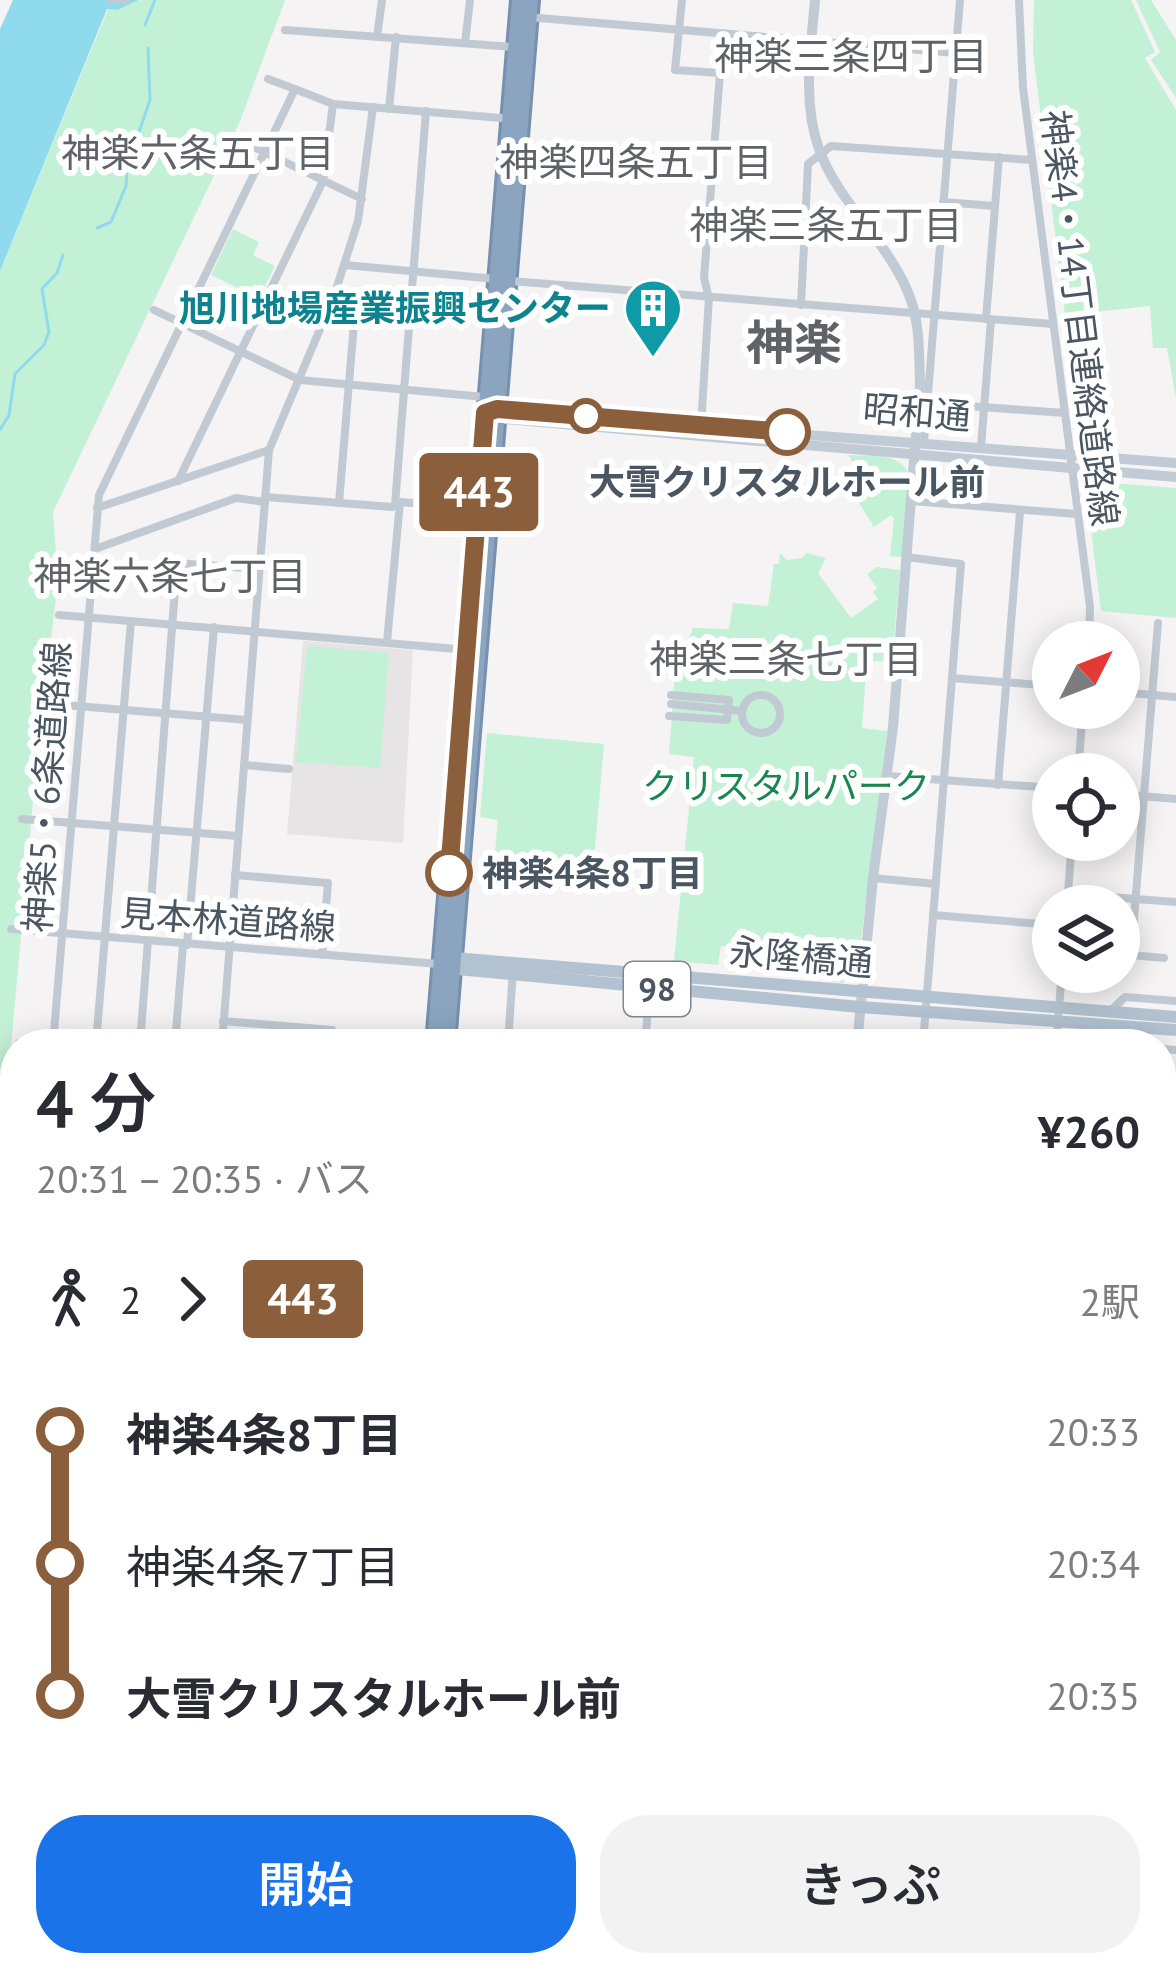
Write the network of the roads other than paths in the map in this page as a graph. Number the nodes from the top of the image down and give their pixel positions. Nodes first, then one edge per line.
1 (110, 0) edge
2 (126, 0) edge
3 (382, 0) edge
4 (470, 0) edge
5 (520, 0) edge
6 (531, 0) edge
7 (682, 0) edge
8 (814, 0) edge
9 (960, 0) edge
10 (1019, 0) edge
11 (524, 17) junction
12 (679, 29) junction
13 (285, 30) dead end
14 (377, 37) junction
15 (396, 38) junction
16 (812, 40) junction
17 (465, 43) junction
18 (521, 47) junction
19 (956, 52) junction
20 (268, 79) dead end
21 (295, 89) junction
22 (333, 104) junction
23 (373, 107) junction
24 (389, 109) junction
25 (426, 111) junction
26 (515, 119) junction
27 (236, 138) dead end
28 (263, 152) junction
29 (820, 152) junction
30 (946, 154) junction
31 (999, 158) junction
32 (1033, 160) junction
33 (323, 181) junction
34 (362, 199) junction
35 (943, 202) junction
36 (995, 206) junction
37 (345, 266) junction
38 (413, 271) junction
39 (501, 279) junction
40 (334, 296) junction
41 (710, 298) junction
42 (801, 305) junction
43 (154, 310) dead end
44 (915, 314) junction
45 (933, 315) junction
46 (988, 320) junction
47 (182, 324) junction
48 (1053, 324) junction
49 (240, 352) junction
50 (300, 380) junction
51 (349, 386) junction
52 (403, 390) junction
53 (926, 403) junction
54 (493, 407) junction
55 (983, 407) junction
56 (1064, 413) junction
57 (701, 425) junction
58 (918, 447) junction
59 (981, 447) junction
60 (269, 450) junction
61 (1070, 455) junction
62 (1176, 463) edge
63 (1072, 470) junction
64 (1176, 477) edge
65 (178, 481) junction
66 (265, 499) junction
67 (911, 501) junction
68 (339, 503) junction
69 (398, 504) junction
70 (97, 508) junction
71 (477, 508) junction
72 (1020, 511) junction
73 (1078, 514) junction
74 (94, 550) junction
75 (906, 557) junction
76 (260, 569) junction
77 (59, 616) dead end
78 (88, 618) junction
79 (131, 621) junction
80 (1090, 621) edge
81 (1158, 623) dead end
82 (172, 624) junction
83 (214, 627) junction
84 (255, 631) junction
85 (387, 642) junction
86 (471, 651) junction
87 (952, 678) junction
88 (1007, 684) junction
89 (1032, 685) edge
90 (1140, 694) edge
91 (1153, 695) junction
92 (1176, 698) edge
93 (52, 704) dead end
94 (80, 706) junction
95 (124, 711) junction
96 (742, 711) junction
97 (165, 713) junction
98 (206, 716) junction
99 (670, 716) dead end
100 (248, 720) junction
101 (244, 765) junction
102 (289, 769) dead end
103 (887, 776) junction
104 (945, 781) junction
105 (998, 785) junction
106 (1032, 787) edge
107 (1140, 796) edge
108 (1143, 796) junction
109 (1176, 799) edge
110 (22, 819) dead end
111 (72, 823) junction
112 (114, 826) junction
113 (156, 830) junction
114 (196, 833) junction
115 (238, 836) junction
116 (235, 874) junction
117 (873, 878) junction
118 (936, 884) junction
119 (1136, 885) edge
120 (1140, 899) edge
121 (1176, 902) edge
122 (933, 915) junction
123 (1032, 923) edge
124 (11, 929) dead end
125 (63, 934) junction
126 (105, 938) junction
127 (148, 941) junction
128 (185, 945) junction
129 (229, 948) junction
130 (322, 955) junction
131 (1140, 956) edge
132 (1164, 958) dead end
133 (450, 964) junction
134 (513, 969) junction
135 (650, 981) junction
136 (1060, 993) edge
137 (860, 999) junction
138 (1176, 1001) edge
139 (926, 1005) junction
140 (1058, 1016) junction
141 (1176, 1017) edge
142 (1108, 1019) junction
143 (224, 1021) junction
144 (293, 1027) joint
145 (54, 1029) edge
146 (97, 1029) edge
147 (141, 1029) edge
148 (177, 1029) edge
149 (223, 1029) edge
150 (319, 1029) edge
151 (437, 1029) edge
152 (448, 1029) edge
153 (509, 1029) edge
154 (646, 1029) edge
155 (858, 1029) edge
156 (924, 1029) edge
157 (1057, 1029) edge
158 (1112, 1029) edge
159 (1170, 1029) edge

1 - 2 street
3 - 14 street
4 - 17 street
5 - 11 highway
6 - 11 highway
7 - 12 street
8 - 16 street
9 - 19 street
10 - 32 street, 神楽4・14丁目連絡道路線
11 - 12 street
11 - 18 highway
12 - 16 street
12 - 41 street
13 - 14 street
14 - 15 street
15 - 17 street
15 - 24 street
16 - 19 street
16 - 29 street
17 - 18 street
18 - 26 highway
19 - 30 street
20 - 21 street
21 - 22 street
21 - 28 street, 神楽5・6条道路線
22 - 23 street
22 - 33 street
23 - 24 street
23 - 34 street
24 - 25 street
25 - 26 street
25 - 38 street
26 - 39 highway
27 - 28 street
28 - 33 street
28 - 47 street, 神楽5・6条道路線
29 - 30 street
29 - 42 street
29 - 44 street
30 - 31 street
30 - 35 street
31 - 32 street
31 - 36 street
32 - 48 street, 神楽4・14丁目連絡道路線
33 - 34 street
33 - 49 street
34 - 37 street
35 - 36 street
35 - 45 street
36 - 46 street
37 - 38 street
37 - 40 street
38 - 39 street
38 - 52 street
39 - 41 street
39 - 54 highway
40 - 50 street
40 - 51 street
41 - 42 street
41 - 57 street
42 - 44 street
43 - 47 street
44 - 45 street
44 - 58 street
45 - 46 street
45 - 53 street
46 - 48 street
46 - 55 street
47 - 49 street
47 - 70 street, 神楽5・6条道路線
48 - 56 street, 神楽4・14丁目連絡道路線
49 - 50 street
49 - 65 street
50 - 51 street
50 - 60 street
51 - 52 street
51 - 68 street
52 - 54 street
52 - 69 street
53 - 55 street
53 - 58 street
54 - 57 street, 昭和通
54 - 58 street, 昭和通
54 - 71 highway
54 - 86 highway
55 - 56 street
55 - 59 street
56 - 61 street, 神楽4・14丁目連絡道路線
57 - 58 street, 昭和通
58 - 59 street, 昭和通
58 - 63 street, 昭和通
58 - 67 street
59 - 61 street, 昭和通
60 - 65 street
60 - 66 street
61 - 62 street, 昭和通
61 - 63 street, 神楽4・14丁目連絡道路線
63 - 64 street, 昭和通
63 - 73 street, 神楽4・14丁目連絡道路線
65 - 70 street
66 - 68 street
66 - 74 street
66 - 76 street
67 - 72 street
67 - 75 street
68 - 69 street
69 - 71 street
69 - 85 street
70 - 74 street, 神楽5・6条道路線
71 - 86 highway
72 - 73 street
72 - 88 street
73 - 80 street, 神楽4・14丁目連絡道路線
74 - 78 street, 神楽5・6条道路線
75 - 87 street
75 - 103 street
76 - 82 street
76 - 84 street
77 - 78 street
78 - 79 street
78 - 94 street, 神楽5・6条道路線
79 - 82 street
79 - 95 street
81 - 91 street
82 - 83 street
82 - 97 street
83 - 84 street
83 - 98 street
84 - 85 street
84 - 100 street
85 - 86 street
86 - 133 highway
87 - 88 street
87 - 104 street
88 - 89 street
88 - 105 street
90 - 91 street
91 - 92 street
91 - 108 street
93 - 94 street
94 - 95 street
94 - 111 street, 神楽5・6条道路線
95 - 97 street
95 - 112 street
96 - 96 street
96 - 99 street
97 - 98 street
97 - 113 street
98 - 100 street
98 - 114 street
100 - 101 street
101 - 102 street
101 - 115 street
103 - 104 street
103 - 117 street
104 - 105 street
104 - 118 street
105 - 106 street
107 - 108 street
108 - 109 street
108 - 119 street
110 - 111 street
111 - 112 street
111 - 125 street, 神楽5・6条道路線
112 - 113 street
112 - 126 street
113 - 114 street
113 - 127 street
114 - 115 street
114 - 128 street
115 - 116 street
116 - 129 street
116 - 130 street
117 - 118 street
117 - 137 street
118 - 122 street
120 - 121 street
122 - 123 street
122 - 139 street
124 - 125 street, 見本林道路線
125 - 126 street, 見本林道路線
125 - 145 street, 神楽5・6条道路線
126 - 127 street, 見本林道路線
126 - 146 street
127 - 128 street, 見本林道路線
127 - 147 street
128 - 129 street, 見本林道路線
128 - 148 street
129 - 130 street, 見本林道路線
129 - 143 street
130 - 133 street, 見本林道路線
131 - 132 street
133 - 134 main road, 永隆橋通 / 98
133 - 151 highway
133 - 152 highway
134 - 135 main road, 永隆橋通 / 98
134 - 153 street
135 - 137 main road, 永隆橋通 / 98
135 - 154 street
136 - 140 street
137 - 139 main road, 永隆橋通 / 98
137 - 155 street
138 - 142 street
139 - 140 main road, 永隆橋通 / 98
139 - 156 street
140 - 142 main road, 永隆橋通 / 98
140 - 157 street
141 - 142 main road, 永隆橋通 / 98
142 - 158 street
142 - 159 main road, 永隆橋通 / 98
143 - 144 street
143 - 149 street
144 - 150 street

